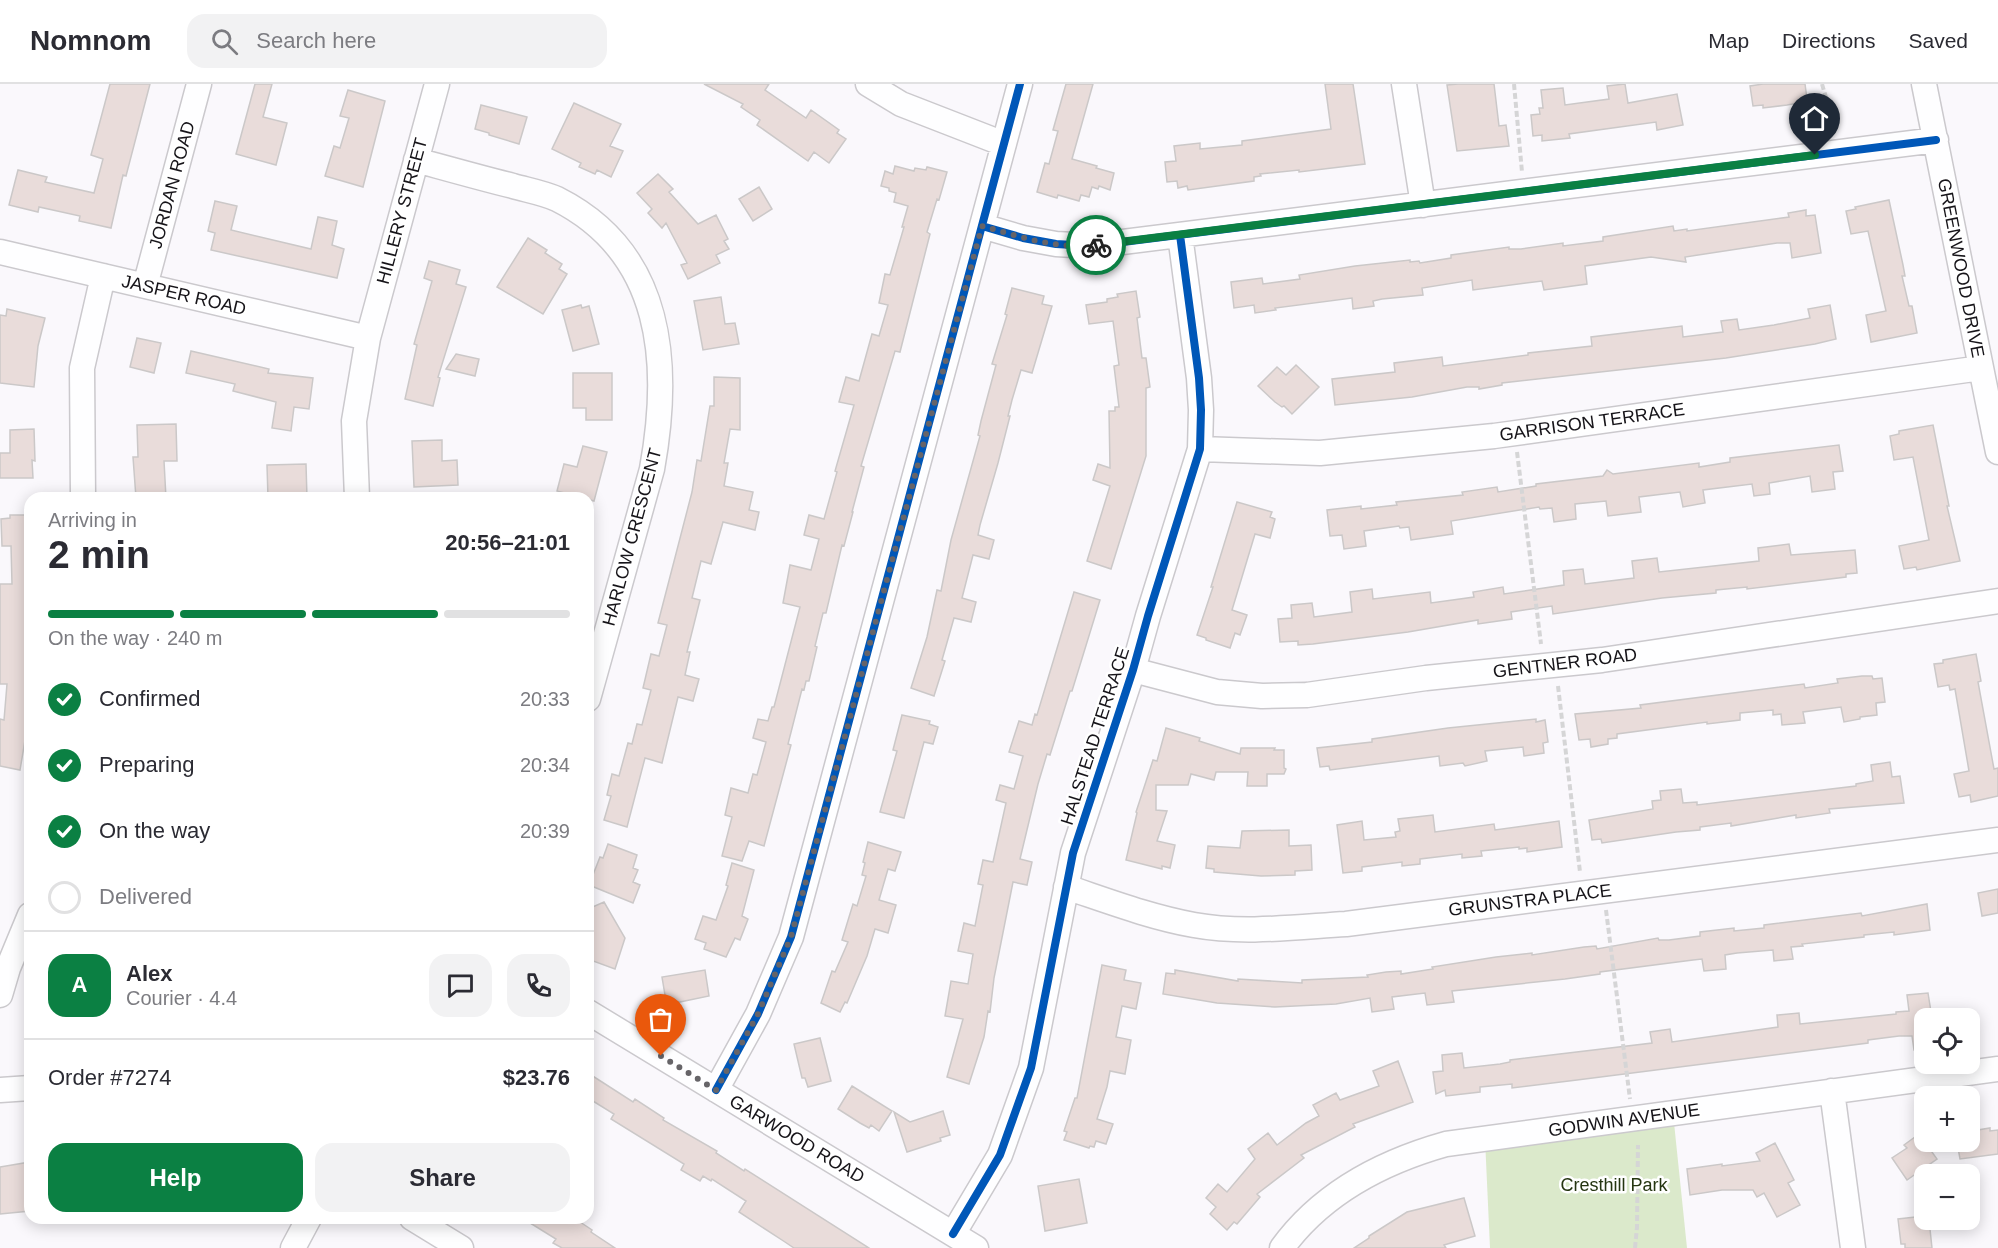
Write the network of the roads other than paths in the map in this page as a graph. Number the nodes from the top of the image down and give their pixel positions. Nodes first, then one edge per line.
1 (199, 84) edge
2 (437, 84) edge
3 (868, 84) edge
4 (1020, 84) edge
5 (1404, 84) edge
6 (1924, 84) edge
7 (1936, 140) junction
8 (1004, 144) junction
9 (416, 160) junction
10 (1423, 205) junction
11 (982, 226) junction
12 (1180, 235) junction
13 (0, 252) edge
14 (103, 276) junction
15 (145, 286) junction
16 (368, 338) junction
17 (1981, 368) junction
18 (1200, 449) junction
19 (1998, 452) edge
20 (83, 492) edge
21 (357, 492) edge
22 (1998, 601) edge
23 (1133, 670) junction
24 (594, 677) edge
25 (1998, 840) edge
26 (1066, 887) junction
27 (24, 929) edge
28 (0, 995) edge
29 (594, 1016) edge
30 (1998, 1069) edge
31 (24, 1088) edge
32 (0, 1090) edge
33 (716, 1090) junction
34 (1832, 1091) junction
35 (306, 1224) edge
36 (422, 1224) edge
37 (953, 1234) junction
38 (293, 1248) edge
39 (461, 1248) edge
40 (976, 1248) edge
41 (1282, 1248) edge
42 (1853, 1248) edge

1 - 15 street, JORDAN ROAD
2 - 9 street, HILLERY STREET
3 - 8 street
4 - 8 street
5 - 10 street
6 - 7 street, GREENWOOD DRIVE
7 - 10 street
7 - 17 street, GREENWOOD DRIVE
8 - 11 street
9 - 16 street, HILLERY STREET
9 - 24 street, HARLOW CRESCENT
10 - 12 street
11 - 12 street
11 - 33 street
12 - 18 street, HALSTEAD TERRACE
13 - 14 street, JASPER ROAD
14 - 15 street, JASPER ROAD
14 - 20 street
15 - 16 street, JASPER ROAD
16 - 21 street
17 - 18 street, GARRISON TERRACE
17 - 19 street, GREENWOOD DRIVE
18 - 23 street, HALSTEAD TERRACE
22 - 23 street, GENTNER ROAD
23 - 26 street, HALSTEAD TERRACE
25 - 26 street, GRUNSTRA PLACE
26 - 37 street, HALSTEAD TERRACE
27 - 28 street
29 - 33 street, GARWOOD ROAD
30 - 34 street, GODWIN AVENUE
31 - 32 street
33 - 37 street, GARWOOD ROAD
34 - 41 street, GODWIN AVENUE
34 - 42 street
35 - 38 street
36 - 39 street
37 - 40 street, GARWOOD ROAD

